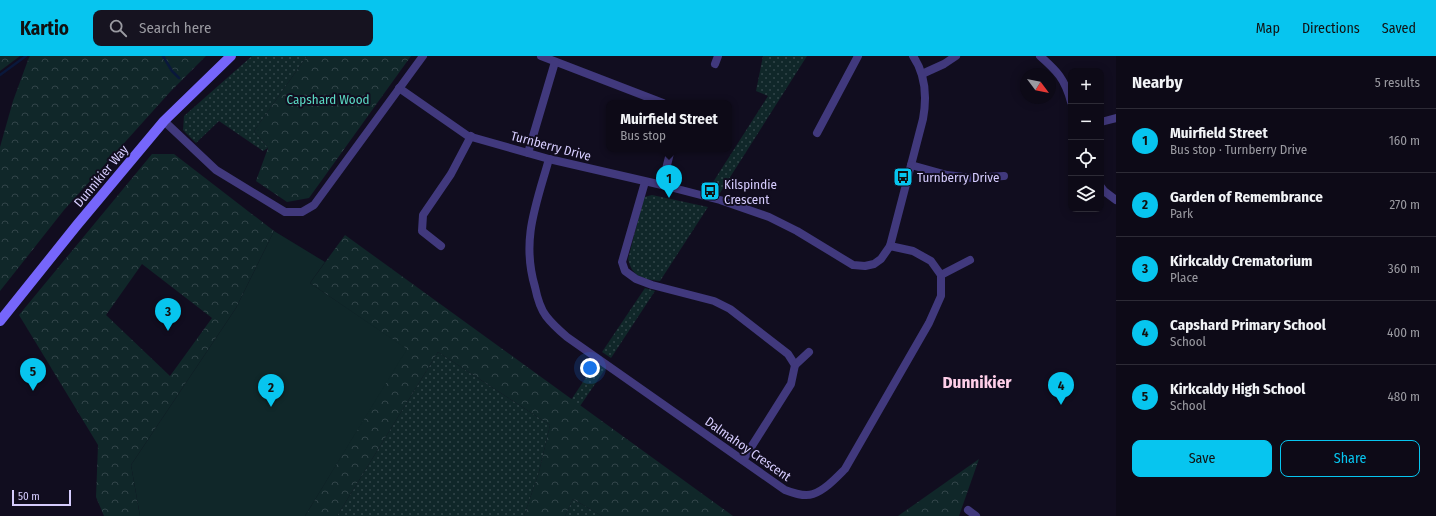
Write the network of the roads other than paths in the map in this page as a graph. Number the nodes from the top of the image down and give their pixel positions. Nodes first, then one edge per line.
1 (231, 56) edge
2 (423, 56) edge
3 (541, 56) edge
4 (858, 56) edge
5 (913, 56) edge
6 (956, 56) edge
7 (1040, 56) edge
8 (555, 62) junction
9 (922, 74) junction
10 (399, 88) junction
11 (1068, 94) edge
12 (655, 100) edge
13 (1116, 118) edge
14 (164, 121) junction
15 (1104, 121) edge
16 (817, 133) dead end
17 (471, 136) junction
18 (670, 152) edge
19 (528, 153) junction
20 (550, 160) junction
21 (911, 165) junction
22 (1004, 176) dead end
23 (645, 182) junction
24 (662, 185) junction
25 (1104, 191) edge
26 (1116, 200) edge
27 (440, 246) dead end
28 (890, 246) junction
29 (970, 260) dead end
30 (941, 275) junction
31 (0, 321) edge
32 (809, 352) dead end
33 (795, 365) junction
34 (743, 460) junction
35 (968, 510) dead end
36 (976, 516) edge

1 - 14 main road, Dunnikier Way
2 - 10 street
3 - 8 street
4 - 16 street
5 - 9 street, Turnberry Drive
6 - 9 street
7 - 11 street
8 - 12 street
8 - 19 street
9 - 21 street, Turnberry Drive
10 - 14 street
10 - 17 street, Turnberry Drive
13 - 15 street
14 - 31 main road, Dunnikier Way
17 - 19 street, Turnberry Drive
17 - 27 street
18 - 24 street
19 - 20 street, Turnberry Drive
20 - 23 street, Turnberry Drive
20 - 34 street, Dalmahoy Crescent
21 - 22 street
21 - 28 street, Turnberry Drive
23 - 24 street, Turnberry Drive
23 - 33 street
24 - 28 street, Turnberry Drive
25 - 26 street
28 - 30 street
29 - 30 street
30 - 34 street, Dalmahoy Crescent
32 - 33 street
33 - 34 street
35 - 36 street

